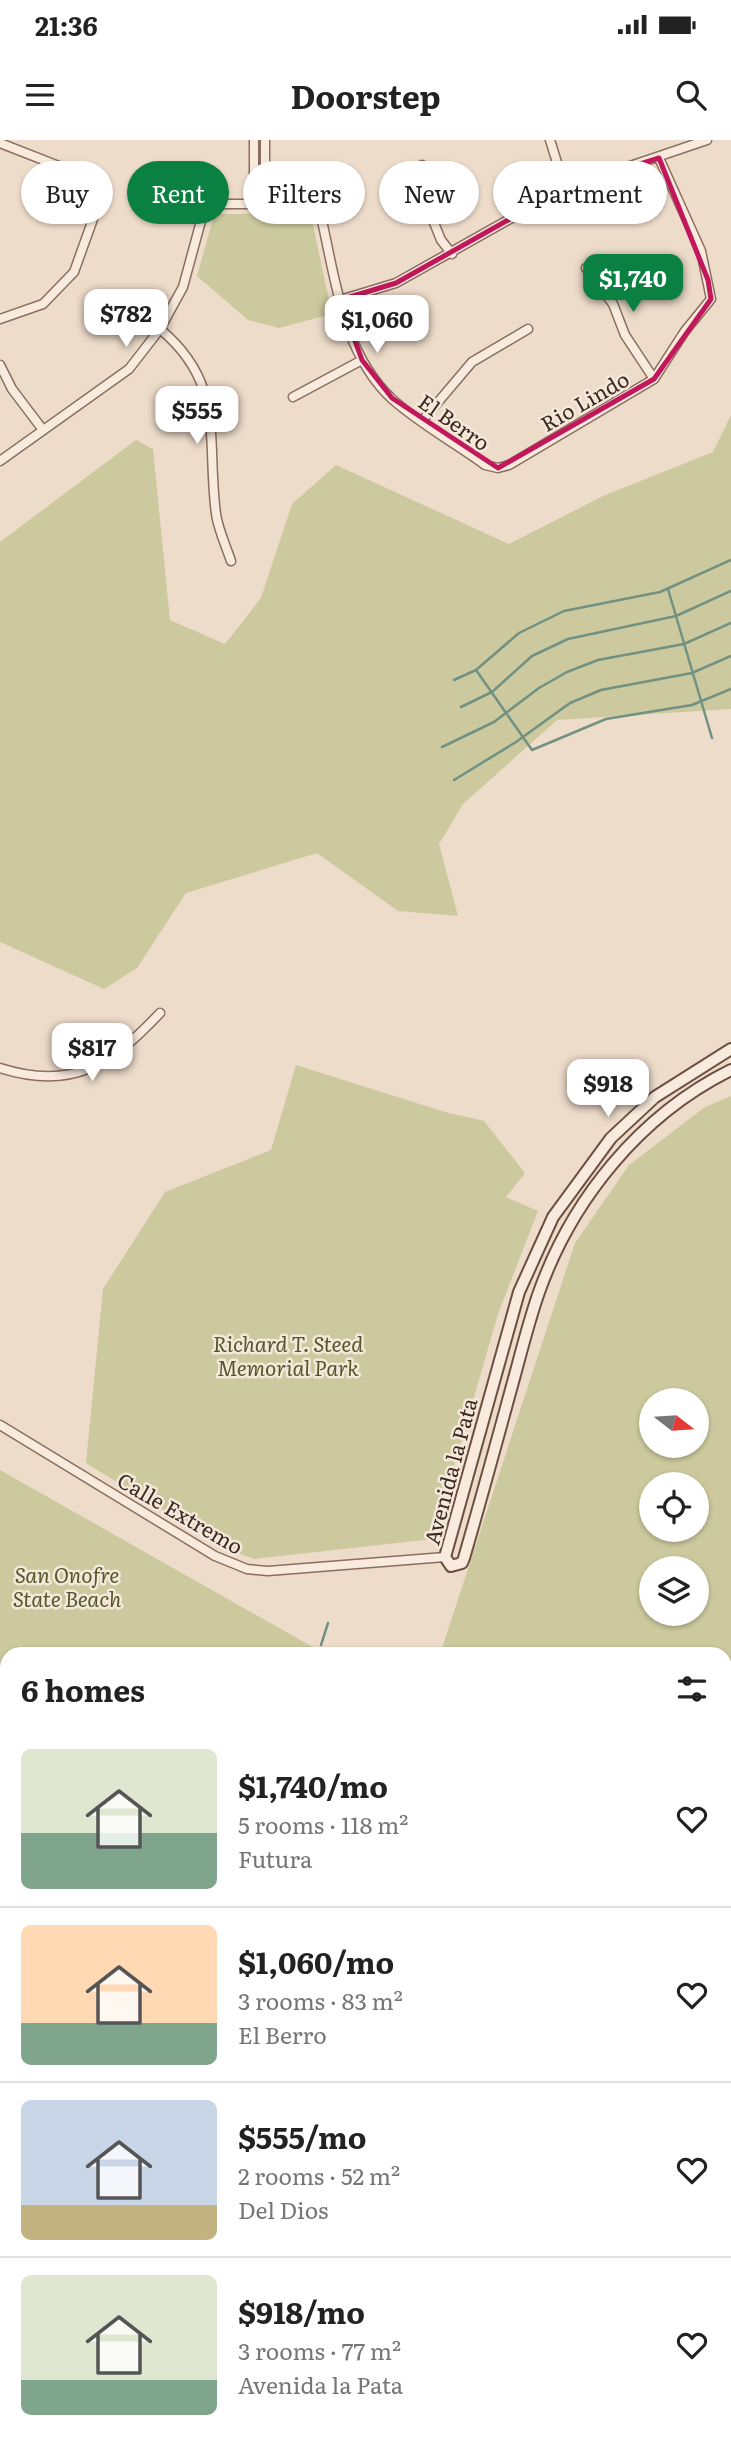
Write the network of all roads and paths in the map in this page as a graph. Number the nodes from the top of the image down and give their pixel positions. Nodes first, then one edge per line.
1 (254, 140) edge
2 (265, 140) edge
3 (550, 140) edge
4 (707, 140) edge
5 (0, 144) edge
6 (659, 158) junction
7 (254, 161) edge
8 (265, 161) edge
9 (557, 161) edge
10 (650, 161) edge
11 (243, 206) edge
12 (323, 224) edge
13 (435, 224) edge
14 (503, 224) edge
15 (452, 254) junction
16 (586, 268) dead end
17 (340, 300) junction
18 (0, 319) edge
19 (160, 329) junction
20 (528, 329) dead end
21 (362, 360) junction
22 (0, 365) edge
23 (654, 379) junction
24 (293, 397) dead end
25 (422, 421) junction
26 (43, 430) junction
27 (0, 461) edge
28 (498, 468) joint
29 (231, 561) dead end
30 (160, 1013) dead end
31 (731, 1049) edge
32 (0, 1068) edge
33 (731, 1070) edge
34 (0, 1425) edge
35 (444, 1557) junction

1 - 7 street
2 - 8 street
3 - 9 street
4 - 6 street
5 - 18 street
6 - 10 street
6 - 23 street, Rio Lindo
11 - 19 street
12 - 17 street, El Berro
13 - 15 street
14 - 15 street
15 - 17 street
16 - 23 street
17 - 21 street, El Berro
19 - 26 street
19 - 29 street
20 - 25 street
21 - 24 street
21 - 25 street, El Berro
22 - 26 street
23 - 28 street, Rio Lindo
25 - 28 street, El Berro
26 - 27 street
30 - 32 street
31 - 35 main road, Avenida la Pata
33 - 35 main road, Avenida la Pata
34 - 35 street, Calle Extremo

